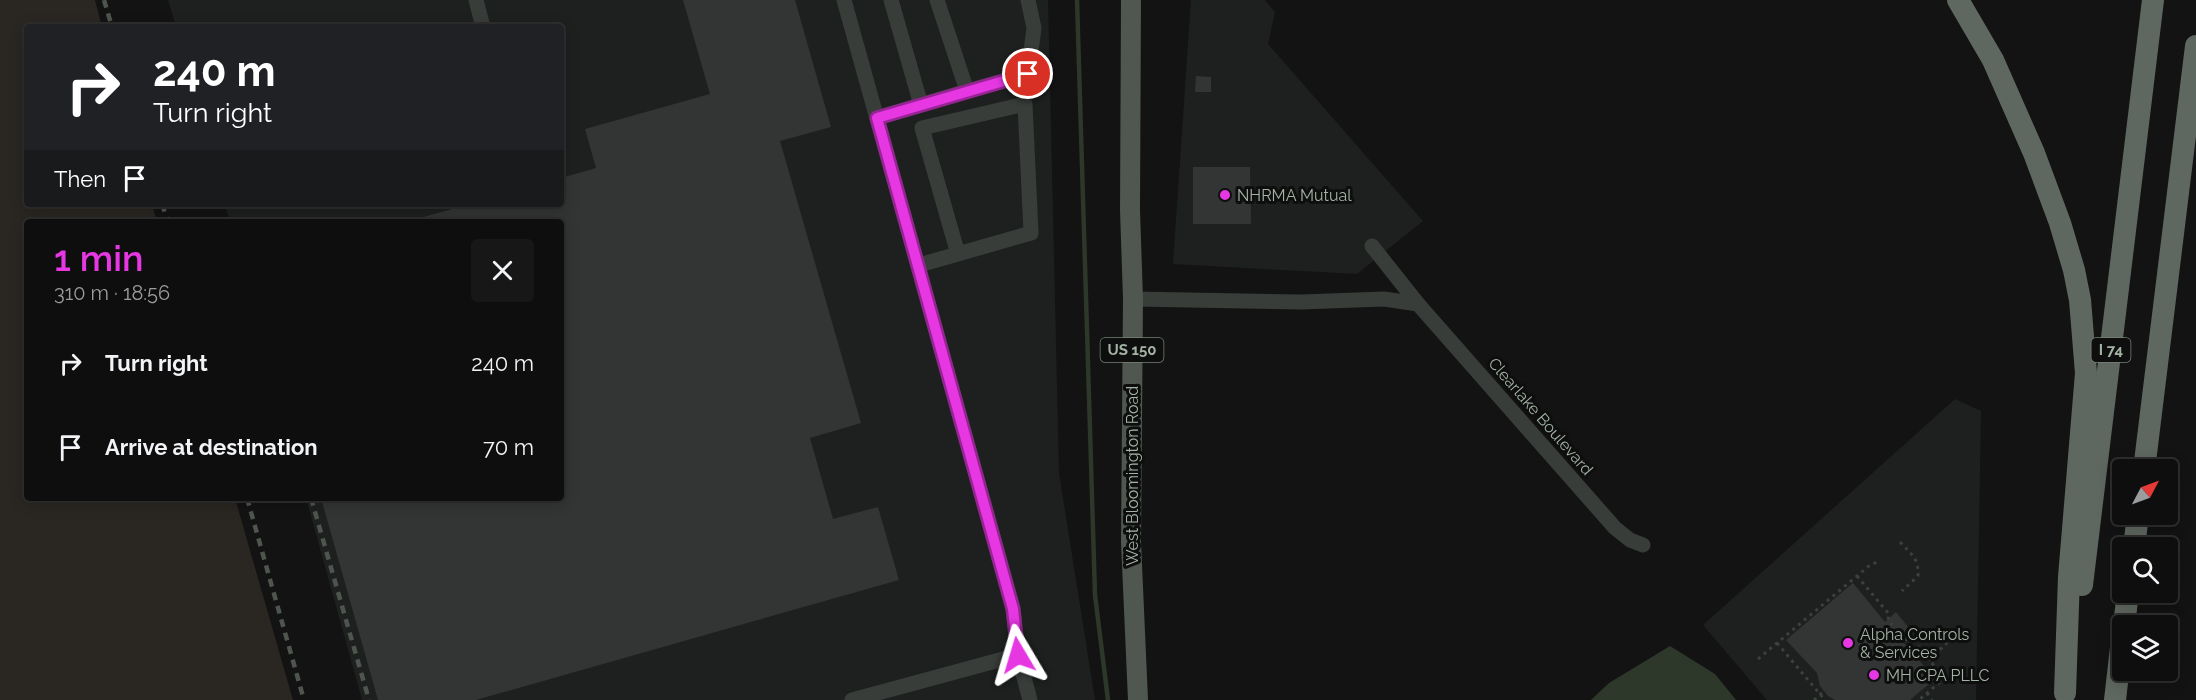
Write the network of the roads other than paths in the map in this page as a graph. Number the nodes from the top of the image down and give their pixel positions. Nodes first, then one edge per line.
1 (476, 0) edge
2 (844, 0) edge
3 (891, 0) edge
4 (937, 0) edge
5 (1028, 0) edge
6 (1131, 0) edge
7 (1958, 0) edge
8 (2153, 0) edge
9 (482, 24) edge
10 (2196, 46) edge
11 (966, 91) junction
12 (921, 105) junction
13 (877, 118) junction
14 (1372, 246) dead end
15 (958, 254) junction
16 (919, 265) junction
17 (1133, 299) junction
18 (1418, 304) junction
19 (2145, 459) edge
20 (1643, 544) dead end
21 (1018, 655) junction
22 (2117, 681) edge
23 (2065, 696) edge
24 (852, 700) edge
25 (1030, 700) edge
26 (1138, 700) edge
27 (2115, 700) edge

1 - 9 street
2 - 13 street
3 - 12 street
4 - 11 street
5 - 11 street
6 - 17 main road, West Bloomington Road / US 150
7 - 23 highway
8 - 23 highway, I 74
10 - 19 highway
11 - 12 street
12 - 13 street
13 - 16 street
14 - 18 street, Clearlake Boulevard
15 - 15 street
15 - 16 street
16 - 21 street
17 - 18 street
17 - 26 main road, West Bloomington Road / US 150
18 - 20 street, Clearlake Boulevard
21 - 24 street
21 - 25 street
22 - 27 highway

